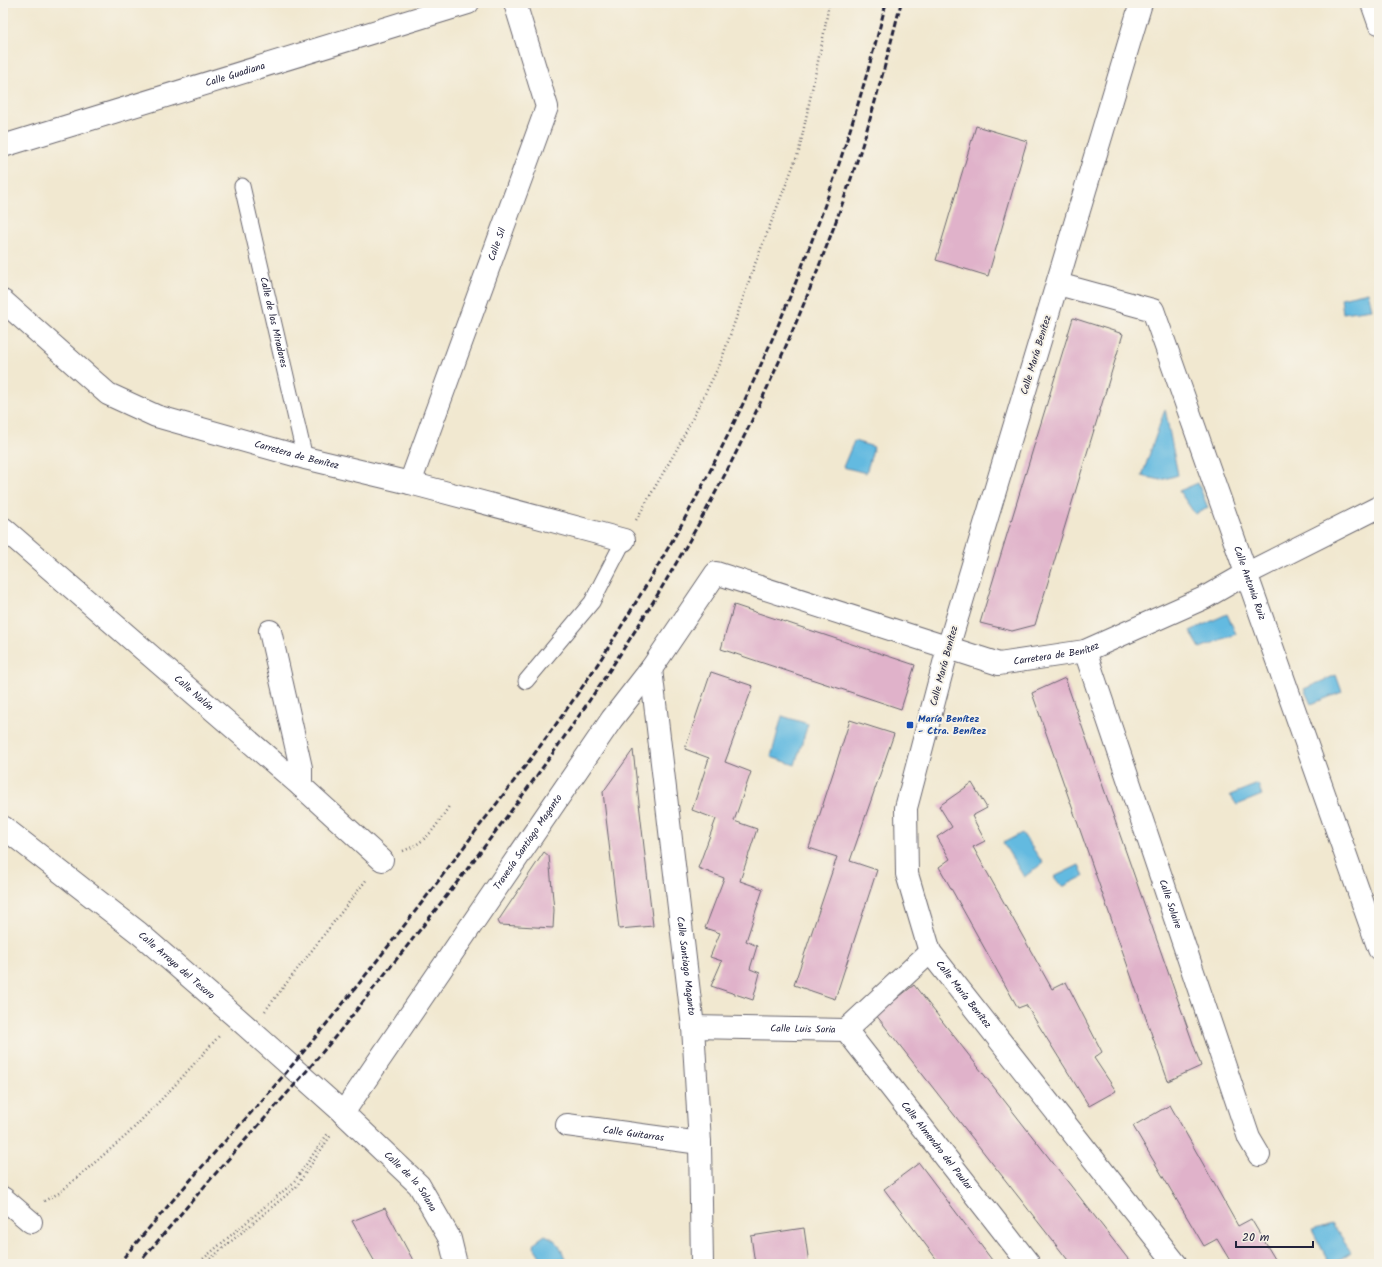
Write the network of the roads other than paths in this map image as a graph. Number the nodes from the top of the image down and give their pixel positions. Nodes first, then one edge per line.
1 (468, 3) edge
2 (515, 3) edge
3 (1141, 3) edge
4 (1372, 3) edge
5 (1379, 23) edge
6 (3, 146) edge
7 (242, 186) dead end
8 (1058, 284) junction
9 (3, 301) edge
10 (305, 458) junction
11 (410, 483) junction
12 (1379, 507) edge
13 (3, 528) edge
14 (624, 540) joint
15 (716, 573) joint
16 (1246, 574) junction
17 (270, 631) dead end
18 (948, 648) junction
19 (1085, 651) junction
20 (651, 669) junction
21 (526, 681) dead end
22 (301, 786) junction
23 (3, 827) edge
24 (382, 860) road end
25 (1379, 949) edge
26 (930, 952) junction
27 (692, 1026) junction
28 (846, 1030) junction
29 (341, 1112) junction
30 (567, 1125) dead end
31 (700, 1143) junction
32 (1259, 1155) dead end
33 (3, 1198) edge
34 (26, 1218) road end
35 (1027, 1263) edge
36 (456, 1264) edge
37 (702, 1264) edge
38 (1176, 1264) edge

1 - 6 street, Calle Guadiana
2 - 11 street, Calle Sil
3 - 8 street, Calle María Benítez
4 - 5 street
7 - 10 lane, Calle de los Miradores
8 - 16 street, Calle Antonia Ruiz
8 - 18 street, Calle María Benítez
9 - 10 street, Carretera de Benítez
10 - 11 street, Carretera de Benítez
11 - 14 street, Carretera de Benítez
12 - 16 street, Carretera de Benítez
13 - 22 street, Calle Nalón
14 - 21 lane
15 - 18 street, Carretera de Benítez
15 - 20 street, Travesía Santiago Maganto
16 - 19 street, Carretera de Benítez
16 - 25 street, Calle Antonia Ruiz
17 - 22 street
18 - 19 street, Carretera de Benítez
18 - 26 street, Calle María Benítez
19 - 32 street, Calle Solaire
20 - 27 street, Calle Santiago Maganto
20 - 29 street, Travesía Santiago Maganto
22 - 24 street, Calle Nalón
23 - 29 street, Calle Arroyo del Tesoro
26 - 28 street, Calle Luis Soria
26 - 38 street, Calle María Benítez
27 - 28 street, Calle Luis Soria
27 - 31 street, Calle Santiago Maganto
28 - 35 street, Calle Almendro del Paular
29 - 36 street, Calle de la Solana
30 - 31 street, Calle Guitarras
31 - 37 street, Calle Santiago Maganto
33 - 34 street

